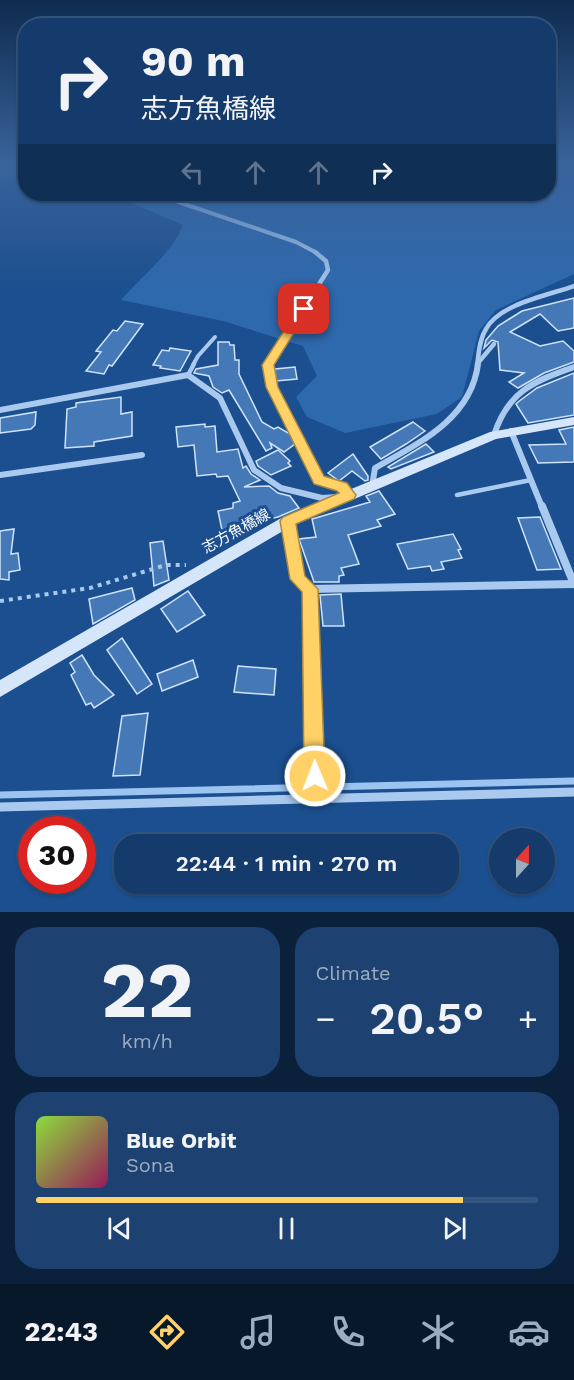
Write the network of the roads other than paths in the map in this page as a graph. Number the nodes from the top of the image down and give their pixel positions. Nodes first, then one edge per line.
1 (189, 206) edge
2 (574, 286) edge
3 (215, 337) dead end
4 (494, 344) dead end
5 (477, 364) junction
6 (573, 368) edge
7 (188, 375) junction
8 (0, 411) edge
9 (574, 421) edge
10 (511, 431) junction
11 (494, 435) junction
12 (142, 455) dead end
13 (0, 475) edge
14 (531, 480) junction
15 (372, 486) junction
16 (349, 495) junction
17 (457, 495) dead end
18 (288, 521) junction
19 (574, 584) edge
20 (310, 589) junction
21 (0, 689) edge
22 (574, 792) edge
23 (315, 799) junction
24 (0, 807) edge

1 - 16 street
2 - 5 street
3 - 7 lane
4 - 5 street
5 - 15 street
6 - 11 street
7 - 8 street
7 - 16 street
9 - 10 main road, 志方魚橋線
10 - 11 main road, 志方魚橋線
10 - 14 street
11 - 15 main road, 志方魚橋線
12 - 13 street
14 - 17 lane
14 - 19 street
15 - 16 main road, 志方魚橋線
16 - 18 main road, 志方魚橋線
18 - 20 street
18 - 21 main road, 志方魚橋線
19 - 20 street
20 - 23 street
22 - 23 street
23 - 24 street

